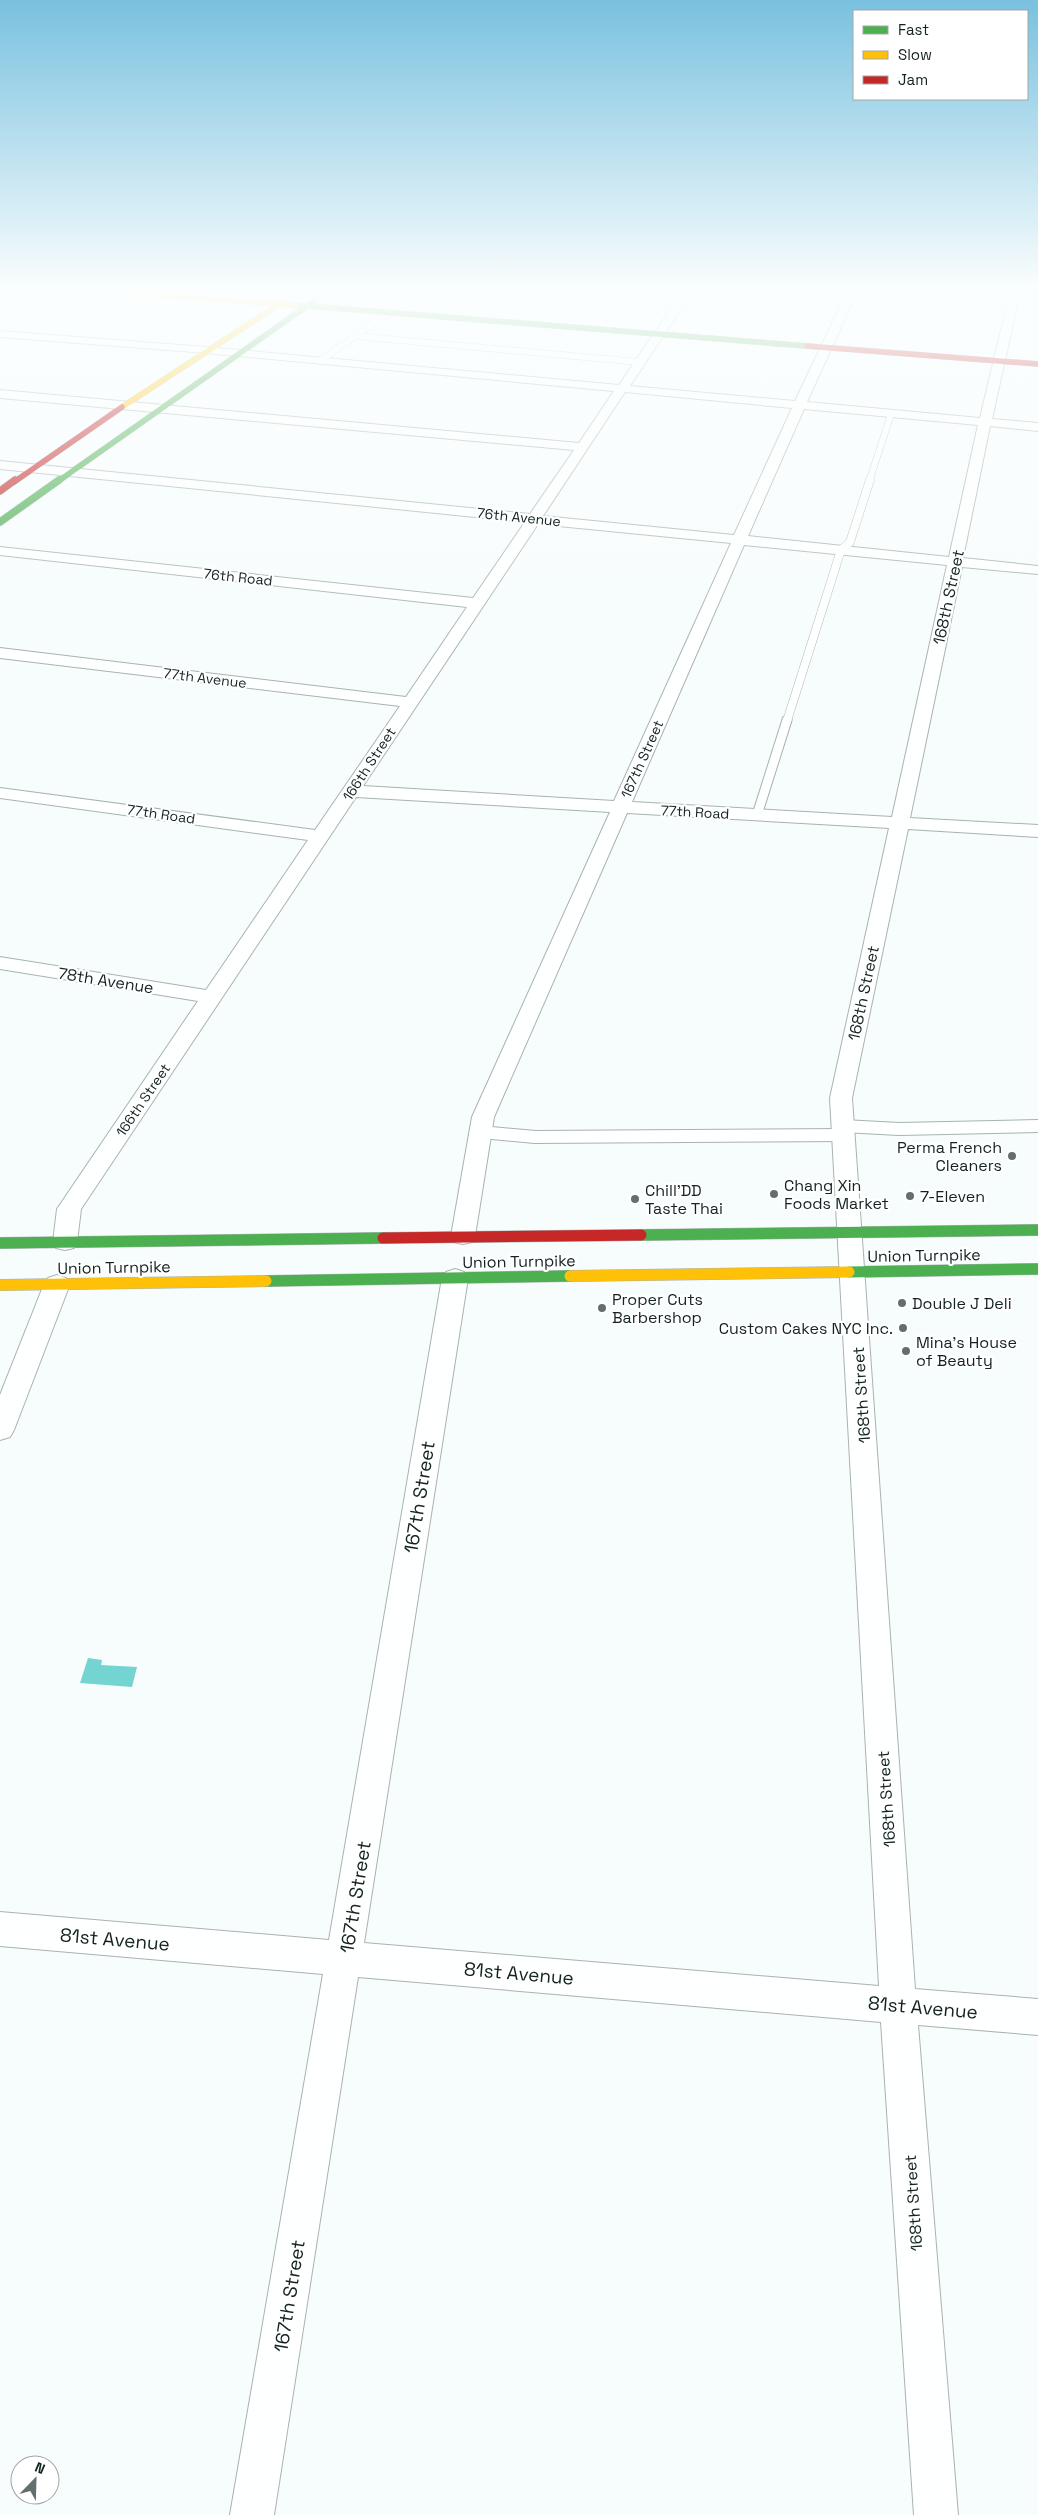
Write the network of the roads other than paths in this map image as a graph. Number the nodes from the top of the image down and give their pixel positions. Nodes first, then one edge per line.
1 (121, 409) edge
2 (158, 409) edge
3 (162, 409) edge
4 (608, 409) edge
5 (798, 409) edge
6 (838, 409) edge
7 (988, 409) edge
8 (891, 414) junction
9 (985, 423) junction
10 (1038, 427) edge
11 (582, 447) junction
12 (0, 465) edge
13 (32, 468) junction
14 (68, 472) junction
15 (0, 490) edge
16 (534, 519) junction
17 (0, 522) edge
18 (740, 540) junction
19 (841, 550) junction
20 (0, 551) edge
21 (956, 562) junction
22 (1038, 570) edge
23 (476, 603) junction
24 (0, 653) edge
25 (409, 702) junction
26 (351, 791) junction
27 (0, 793) edge
28 (621, 808) junction
29 (757, 816) junction
30 (900, 823) junction
31 (1038, 831) edge
32 (321, 836) junction
33 (0, 964) edge
34 (212, 997) junction
35 (1038, 1126) edge
36 (843, 1130) junction
37 (481, 1132) junction
38 (1038, 1230) edge
39 (850, 1233) junction
40 (463, 1236) junction
41 (65, 1242) junction
42 (0, 1243) edge
43 (1038, 1269) edge
44 (853, 1272) junction
45 (455, 1278) junction
46 (57, 1284) junction
47 (0, 1285) edge
48 (0, 1430) edge
49 (0, 1929) edge
50 (345, 1958) junction
51 (898, 2006) junction
52 (1038, 2017) edge
53 (252, 2515) edge
54 (936, 2515) edge

1 - 13 street
2 - 14 street
3 - 11 street
4 - 11 street, 166th Street
5 - 18 street, 167th Street
6 - 8 street
7 - 9 street, 168th Street
8 - 9 street
8 - 19 lane
9 - 10 street
9 - 21 street, 168th Street
11 - 16 street, 166th Street
12 - 13 street, 76th Avenue
13 - 14 street, 76th Avenue
13 - 15 street
14 - 16 street, 76th Avenue
14 - 17 street
16 - 18 street, 76th Avenue
16 - 23 street, 166th Street
18 - 19 street, 76th Avenue
18 - 28 street, 167th Street
19 - 21 street, 76th Avenue
19 - 29 lane
20 - 23 street, 76th Road
21 - 22 street, 76th Avenue
21 - 30 street, 168th Street
23 - 25 street, 166th Street
24 - 25 street, 77th Avenue
25 - 26 street, 166th Street
26 - 28 street, 77th Road
26 - 32 street, 166th Street
27 - 32 street, 77th Road
28 - 29 street, 77th Road
28 - 37 street, 167th Street
29 - 30 street, 77th Road
30 - 31 street, 77th Road
30 - 36 street, 168th Street
32 - 34 street, 166th Street
33 - 34 street, 78th Avenue
34 - 41 street, 166th Street
35 - 36 lane
36 - 37 lane
36 - 39 street, 168th Street
37 - 40 street, 167th Street
38 - 39 street, Union Turnpike
39 - 40 street, Union Turnpike
39 - 44 street, 168th Street
40 - 41 street, Union Turnpike
41 - 42 street, Union Turnpike
43 - 44 street, Union Turnpike
44 - 45 street, Union Turnpike
44 - 51 street, 168th Street
45 - 46 street, Union Turnpike
45 - 50 street, 167th Street
46 - 47 street, Union Turnpike
46 - 48 street
49 - 50 street, 81st Avenue
50 - 51 street, 81st Avenue
50 - 53 street, 167th Street
51 - 52 street, 81st Avenue
51 - 54 street, 168th Street

